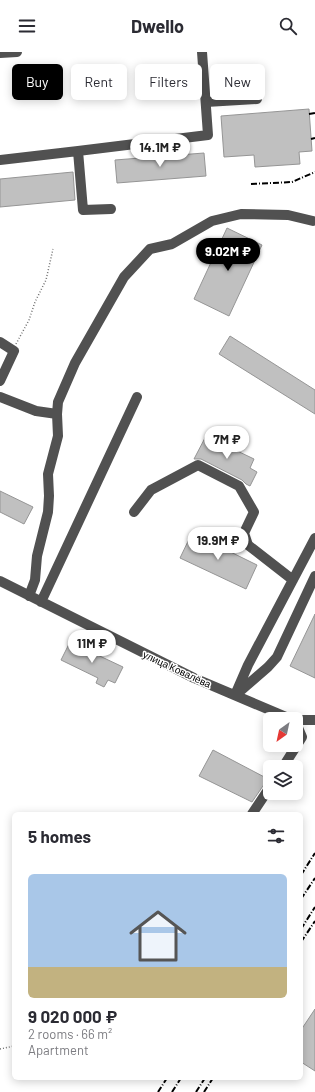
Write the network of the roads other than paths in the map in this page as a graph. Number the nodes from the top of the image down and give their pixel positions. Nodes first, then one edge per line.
1 (17, 52) edge
2 (202, 52) edge
3 (0, 53) edge
4 (239, 100) edge
5 (206, 102) junction
6 (78, 152) junction
7 (0, 160) edge
8 (111, 209) dead end
9 (313, 221) dead end
10 (0, 342) edge
11 (0, 381) edge
12 (0, 396) edge
13 (137, 397) dead end
14 (57, 414) junction
15 (134, 512) dead end
16 (315, 538) edge
17 (315, 576) edge
18 (293, 580) junction
19 (0, 581) edge
20 (29, 596) junction
21 (41, 602) junction
22 (235, 695) junction
23 (275, 712) edge
24 (315, 720) edge
25 (303, 721) edge
26 (263, 798) edge
27 (253, 812) edge

1 - 3 street
2 - 5 street
4 - 5 street
5 - 6 street
6 - 7 street
6 - 8 street
9 - 14 street
10 - 11 street
12 - 14 street
13 - 21 street
14 - 20 street
15 - 18 street
16 - 18 street
17 - 22 street
18 - 22 street
19 - 20 street, улица Ковалёва
20 - 21 street, улица Ковалёва
21 - 22 street, улица Ковалёва
22 - 23 street, улица Ковалёва
24 - 25 street
26 - 27 street

